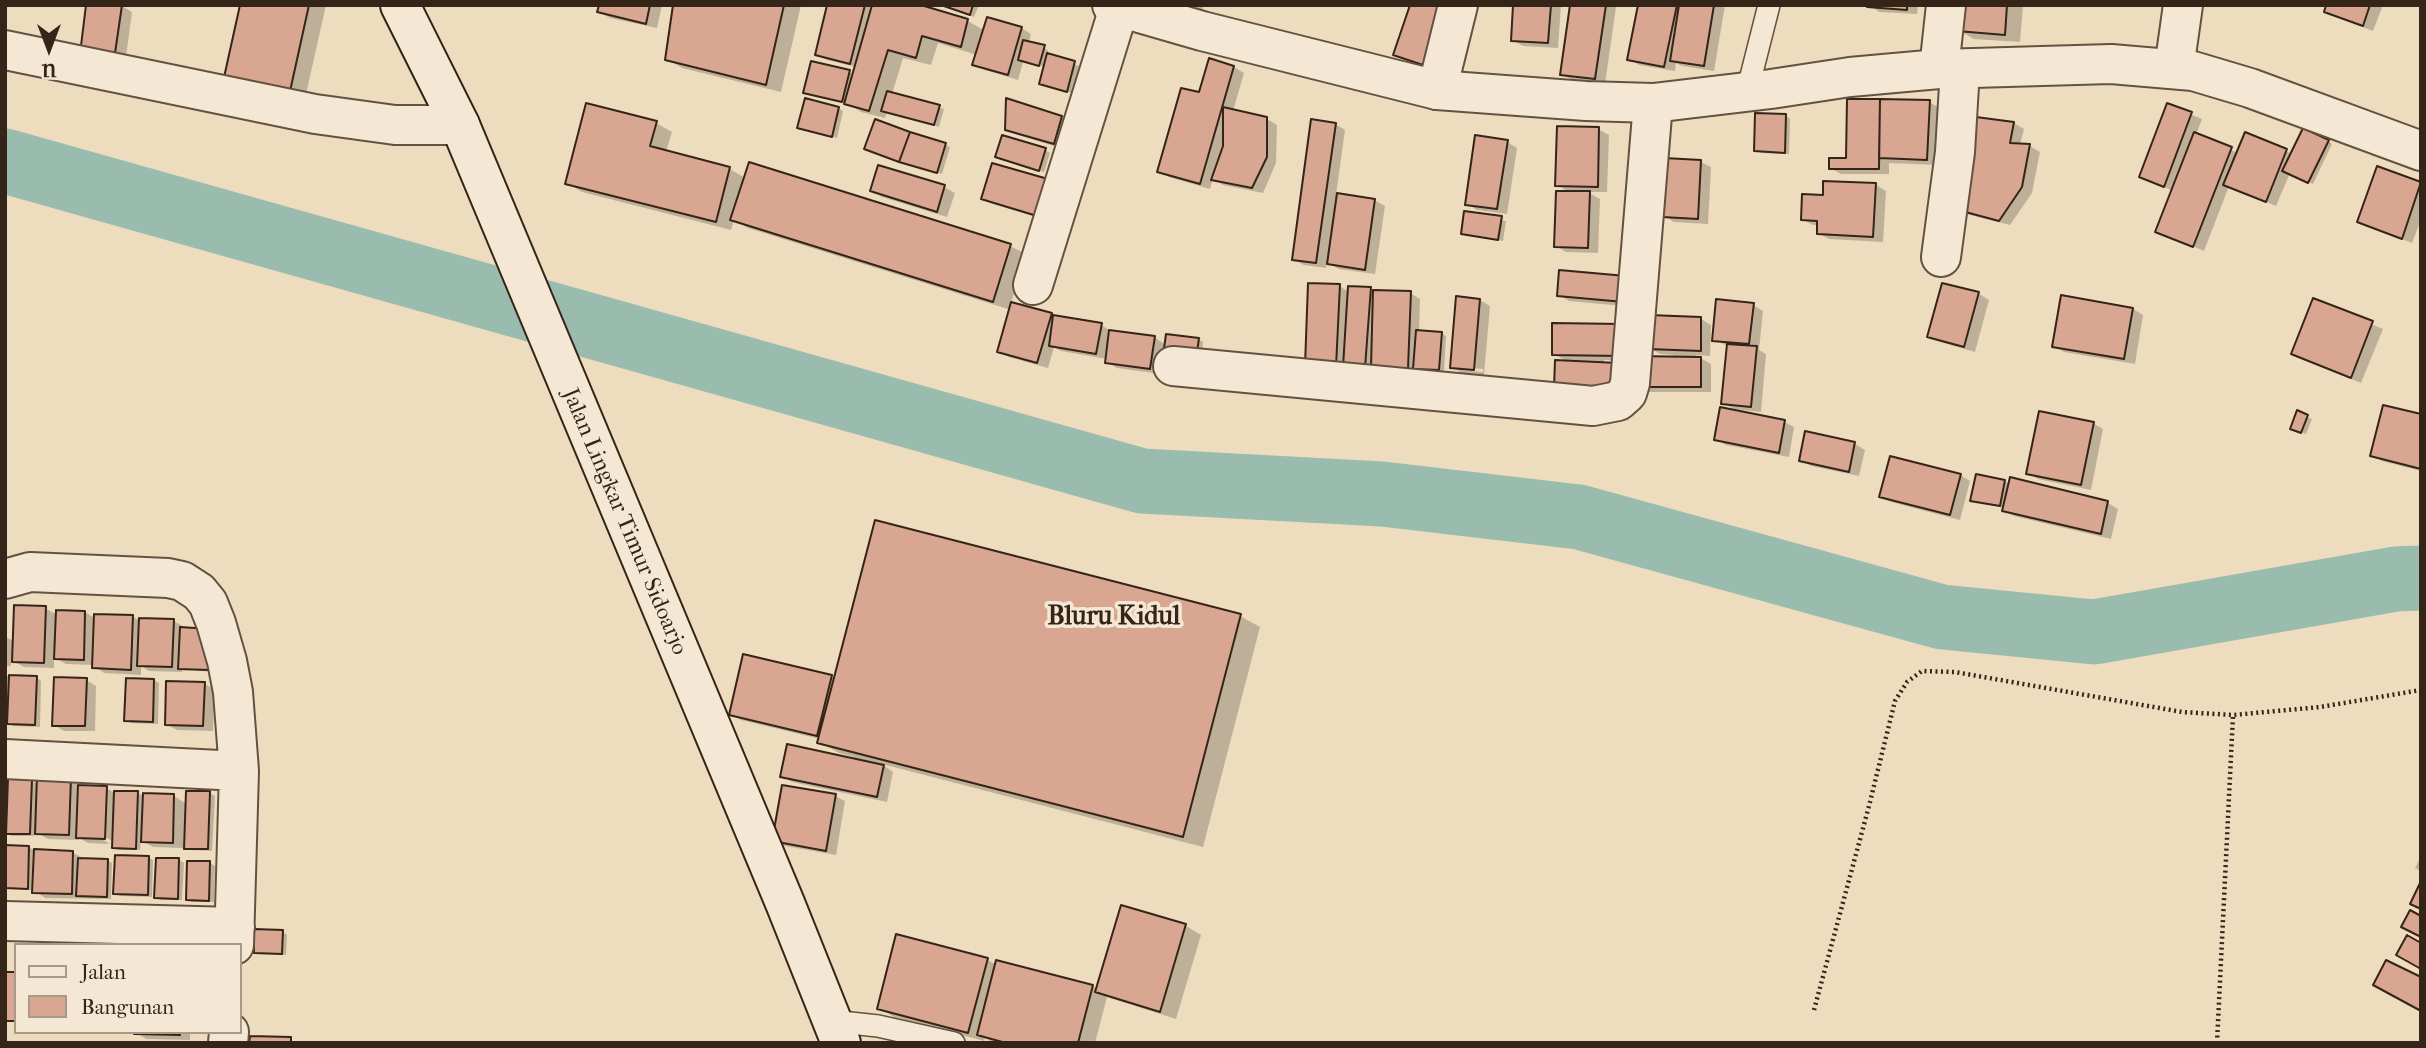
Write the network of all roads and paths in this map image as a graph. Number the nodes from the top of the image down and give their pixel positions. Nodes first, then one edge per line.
1 (1458, 5) edge
2 (1769, 5) edge
3 (1946, 5) edge
4 (2183, 5) edge
5 (1116, 7) edge
6 (412, 12) edge
7 (5, 50) edge
8 (1949, 69) junction
9 (2174, 69) junction
10 (1437, 90) junction
11 (1747, 92) junction
12 (1653, 103) junction
13 (460, 125) junction
14 (2421, 151) edge
15 (1941, 257) dead end
16 (1033, 285) dead end
17 (1172, 366) dead end
18 (5, 579) edge
19 (2421, 690) edge
20 (2233, 715) junction
21 (5, 759) edge
22 (239, 771) junction
23 (5, 921) edge
24 (234, 936) edge
25 (1814, 1010) dead end
26 (836, 1032) edge
27 (954, 1043) edge
28 (2217, 1043) edge

1 - 10 street
2 - 11 lane
3 - 8 street
4 - 9 street
5 - 10 street
5 - 16 street
6 - 13 street, Jalan Lingkar Timur Sidoarjo
7 - 13 street
8 - 9 street
8 - 11 street
8 - 15 street
9 - 14 street
10 - 12 street
11 - 12 street
12 - 17 street
13 - 26 street, Jalan Lingkar Timur Sidoarjo
18 - 22 street
19 - 20 path
20 - 25 path
20 - 28 path
21 - 22 street
22 - 24 street
23 - 24 street
26 - 27 lane

